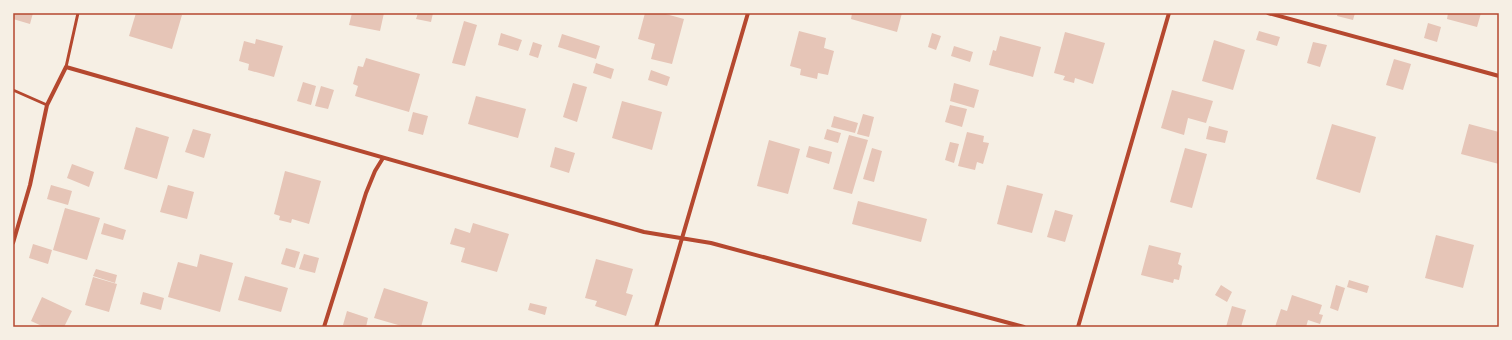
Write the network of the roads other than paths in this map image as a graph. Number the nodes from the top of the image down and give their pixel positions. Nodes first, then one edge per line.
1 (78, 13) edge
2 (748, 13) edge
3 (1169, 13) edge
4 (1268, 13) edge
5 (66, 67) junction
6 (1499, 76) edge
7 (13, 90) edge
8 (47, 105) junction
9 (383, 158) junction
10 (681, 238) junction
11 (13, 243) edge
12 (324, 327) edge
13 (656, 327) edge
14 (1024, 327) edge
15 (1078, 327) edge

1 - 5 lane
2 - 10 street
3 - 15 street
4 - 6 street
5 - 8 street
5 - 9 street
7 - 8 lane
8 - 11 street
9 - 10 street
9 - 12 street
10 - 13 street
10 - 14 street

